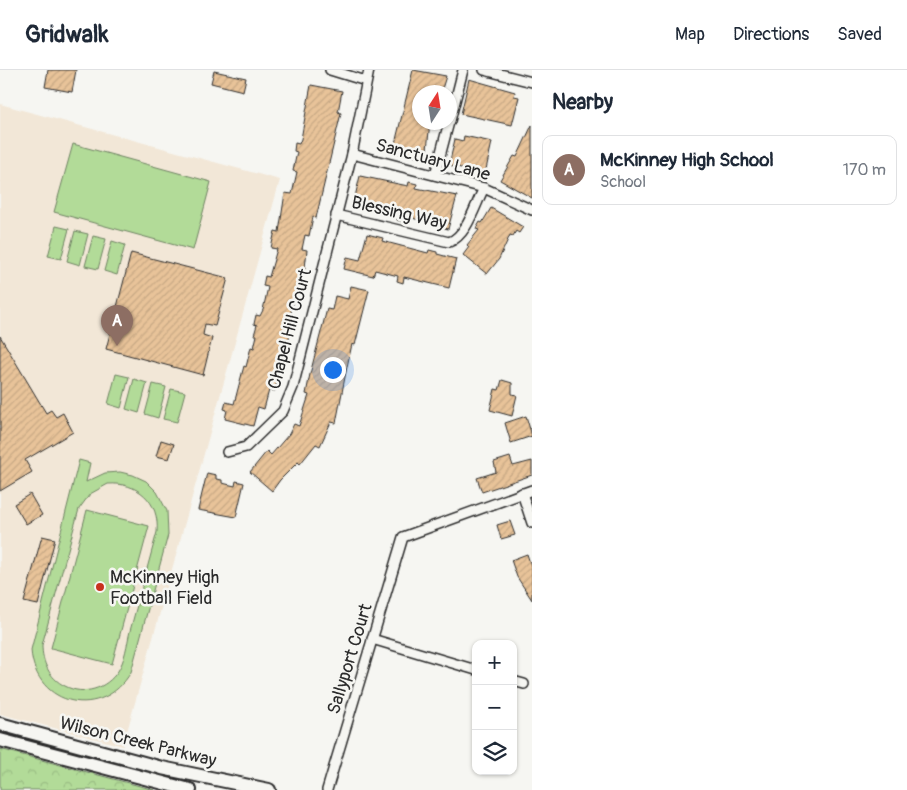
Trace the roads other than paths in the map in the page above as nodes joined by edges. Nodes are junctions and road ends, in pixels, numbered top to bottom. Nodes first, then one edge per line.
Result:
1 (330, 70) edge
2 (369, 70) edge
3 (463, 70) edge
4 (484, 70) edge
5 (366, 81) junction
6 (532, 82) edge
7 (457, 92) edge
8 (447, 130) edge
9 (352, 154) junction
10 (435, 176) junction
11 (484, 188) junction
12 (532, 210) edge
13 (336, 215) junction
14 (227, 452) dead end
15 (532, 490) edge
16 (522, 493) junction
17 (532, 524) edge
18 (372, 639) junction
19 (472, 669) edge
20 (517, 682) edge
21 (524, 684) dead end
22 (0, 724) edge
23 (0, 740) edge
24 (190, 790) edge
25 (269, 790) edge
26 (327, 790) edge

1 - 5 street
2 - 5 street, Chapel Hill Court
3 - 7 street
4 - 6 street
5 - 9 street, Chapel Hill Court
8 - 10 street
9 - 10 street, Sanctuary Lane
9 - 13 street, Chapel Hill Court
10 - 11 street, Sanctuary Lane
11 - 12 street, Sanctuary Lane
11 - 13 street, Blessing Way
13 - 14 street, Chapel Hill Court
15 - 16 street
16 - 17 street
16 - 18 street, Sallyport Court
18 - 19 street
18 - 26 street, Sallyport Court
20 - 21 street
22 - 25 main road, Wilson Creek Parkway
23 - 24 main road, Wilson Creek Parkway

